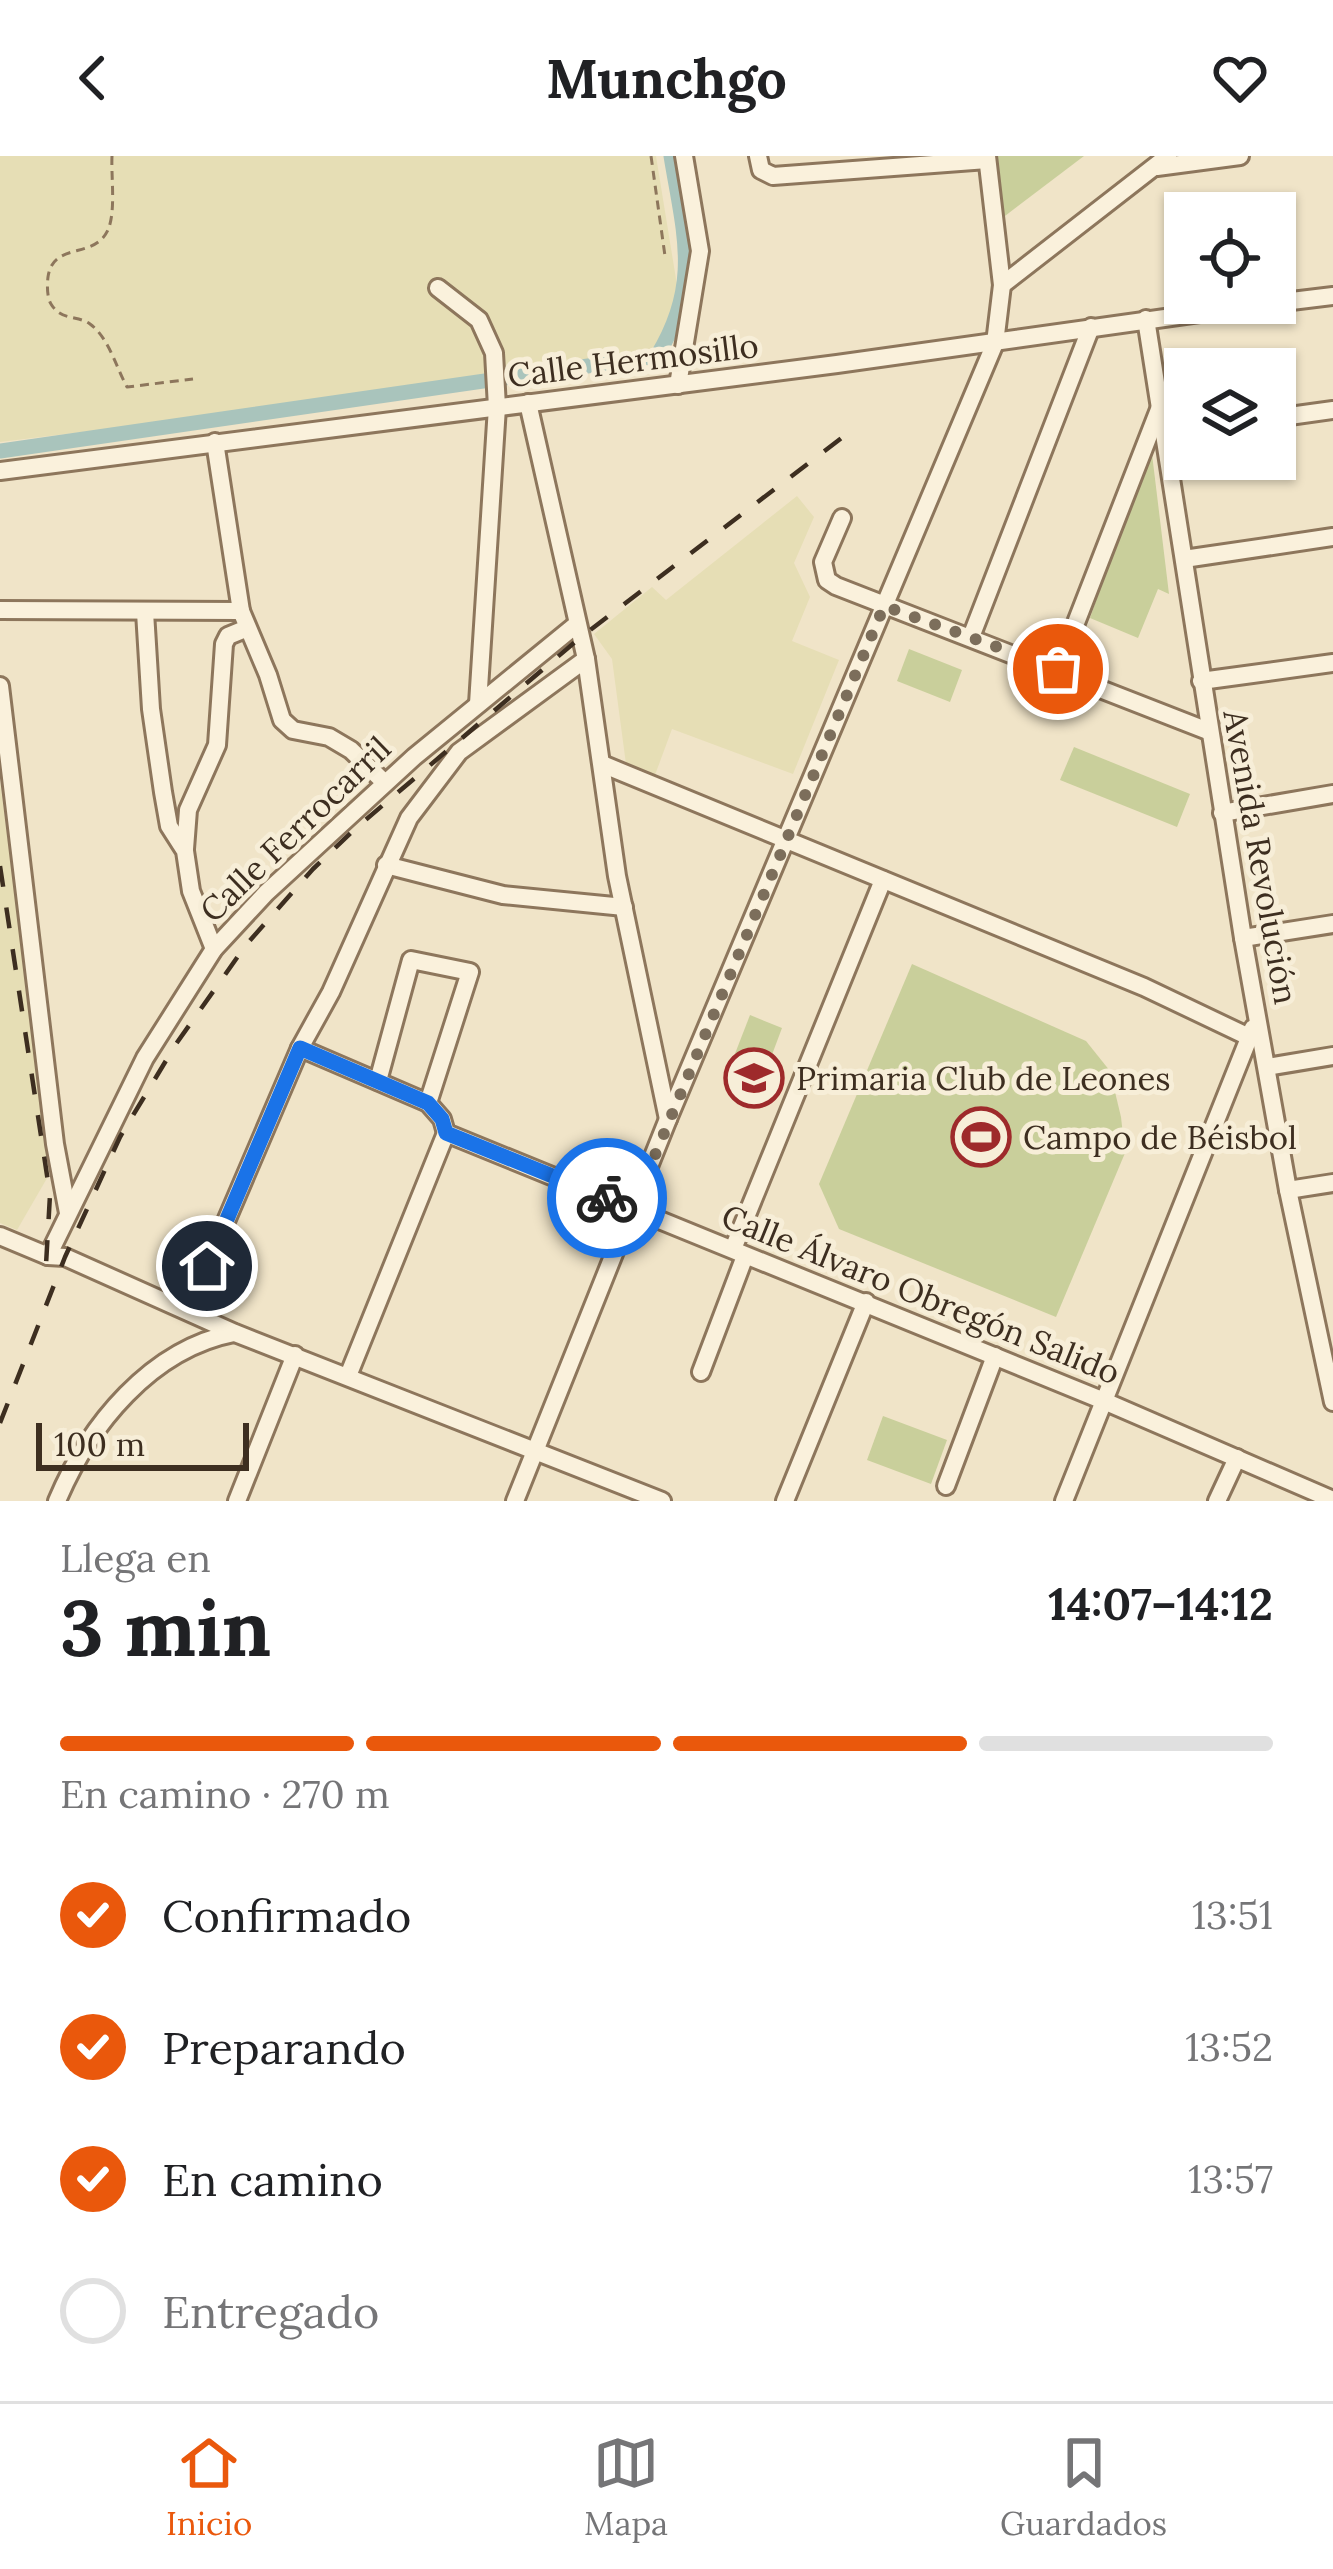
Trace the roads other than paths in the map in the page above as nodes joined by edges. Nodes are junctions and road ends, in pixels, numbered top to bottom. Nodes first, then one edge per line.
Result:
1 (684, 156) edge
2 (758, 156) edge
3 (1240, 156) edge
4 (987, 158) edge
5 (1161, 162) edge
6 (1002, 285) junction
7 (438, 288) dead end
8 (1333, 296) edge
9 (1296, 300) edge
10 (1164, 317) edge
11 (1146, 319) junction
12 (1091, 326) junction
13 (995, 343) junction
14 (678, 385) junction
15 (527, 403) junction
16 (1162, 404) junction
17 (497, 406) junction
18 (1164, 408) edge
19 (1333, 410) edge
20 (1296, 415) edge
21 (215, 442) junction
22 (0, 471) edge
23 (1179, 480) edge
24 (842, 518) dead end
25 (1333, 537) edge
26 (1184, 559) junction
27 (884, 606) junction
28 (0, 610) edge
29 (145, 613) junction
30 (243, 620) junction
31 (577, 624) junction
32 (971, 637) junction
33 (586, 659) junction
34 (1333, 663) edge
35 (1058, 669) junction
36 (1201, 681) junction
37 (0, 686) edge
38 (478, 704) junction
39 (1208, 730) junction
40 (602, 764) junction
41 (386, 783) junction
42 (1333, 794) edge
43 (1222, 813) junction
44 (785, 838) junction
45 (184, 851) junction
46 (386, 865) junction
47 (883, 880) junction
48 (624, 907) junction
49 (1333, 924) edge
50 (1244, 938) junction
51 (214, 949) junction
52 (1258, 1017) junction
53 (1249, 1037) junction
54 (300, 1048) junction
55 (1333, 1057) edge
56 (1267, 1066) junction
57 (378, 1082) junction
58 (428, 1103) junction
59 (668, 1119) junction
60 (446, 1133) junction
61 (55, 1144) junction
62 (92, 1162) junction
63 (1333, 1183) edge
64 (1288, 1190) junction
65 (633, 1208) junction
66 (68, 1214) junction
67 (0, 1236) edge
68 (739, 1252) junction
69 (48, 1256) junction
70 (866, 1303) junction
71 (188, 1310) junction
72 (235, 1333) junction
73 (295, 1355) junction
74 (995, 1356) junction
75 (701, 1372) dead end
76 (348, 1376) junction
77 (1104, 1401) junction
78 (1333, 1402) edge
79 (535, 1450) junction
80 (1237, 1458) junction
81 (946, 1486) dead end
82 (1333, 1500) edge
83 (57, 1501) edge
84 (237, 1501) edge
85 (515, 1501) edge
86 (662, 1501) edge
87 (785, 1501) edge
88 (1064, 1501) edge
89 (1217, 1501) edge

1 - 14 street
2 - 4 street
3 - 5 street
4 - 6 street
5 - 6 street
6 - 13 street
7 - 17 street
8 - 9 street, Calle Hermosillo
10 - 11 street, Calle Hermosillo
11 - 12 street, Calle Hermosillo
11 - 16 street, Avenida Revolución
12 - 13 street, Calle Hermosillo
12 - 32 street
13 - 14 street, Calle Hermosillo
13 - 27 street
14 - 15 street, Calle Hermosillo
15 - 17 street, Calle Hermosillo
15 - 31 street
16 - 18 street, Avenida Revolución
16 - 35 street
17 - 21 street, Calle Hermosillo
17 - 38 street
19 - 20 street
21 - 22 street, Calle Hermosillo
21 - 30 street
23 - 26 street, Avenida Revolución
24 - 27 street
25 - 26 street
26 - 36 street, Avenida Revolución
27 - 32 street
27 - 44 street
28 - 29 street
29 - 30 street
29 - 45 street
30 - 41 street
30 - 45 street
31 - 33 street
31 - 38 street, Calle Ferrocarril
32 - 35 street
33 - 40 street
33 - 46 street
34 - 36 street
35 - 39 street
36 - 39 street, Avenida Revolución
37 - 61 street
38 - 41 street, Calle Ferrocarril
39 - 43 street, Avenida Revolución
40 - 44 street
40 - 48 street
41 - 51 street, Calle Ferrocarril
42 - 43 street
43 - 50 street, Avenida Revolución
44 - 47 street
44 - 59 street
45 - 51 street
46 - 48 street
46 - 54 street
47 - 53 street
47 - 68 street
48 - 59 street
49 - 50 street
50 - 52 street, Avenida Revolución
51 - 62 street, Calle Ferrocarril
52 - 53 street
52 - 56 street, Avenida Revolución
53 - 77 street
54 - 57 street
54 - 71 street
55 - 56 street
56 - 64 street, Avenida Revolución
57 - 58 street
57 - 58 street
58 - 60 street
59 - 65 street
60 - 65 street, Calle Álvaro Obregón Salido
60 - 76 street
61 - 62 street
61 - 66 street
62 - 66 street, Calle Ferrocarril
63 - 64 street
64 - 78 street, Avenida Revolución
65 - 68 street, Calle Álvaro Obregón Salido
65 - 79 street
66 - 69 street, Calle Ferrocarril
67 - 69 street
68 - 70 street, Calle Álvaro Obregón Salido
68 - 75 street
69 - 71 street
70 - 74 street, Calle Álvaro Obregón Salido
70 - 87 street
71 - 72 street
72 - 73 street
72 - 83 street
73 - 76 street
73 - 84 street
74 - 77 street, Calle Álvaro Obregón Salido
74 - 81 street
76 - 79 street
77 - 80 street, Calle Álvaro Obregón Salido
77 - 88 street
79 - 85 street
79 - 86 street
80 - 82 street, Calle Álvaro Obregón Salido
80 - 89 street

